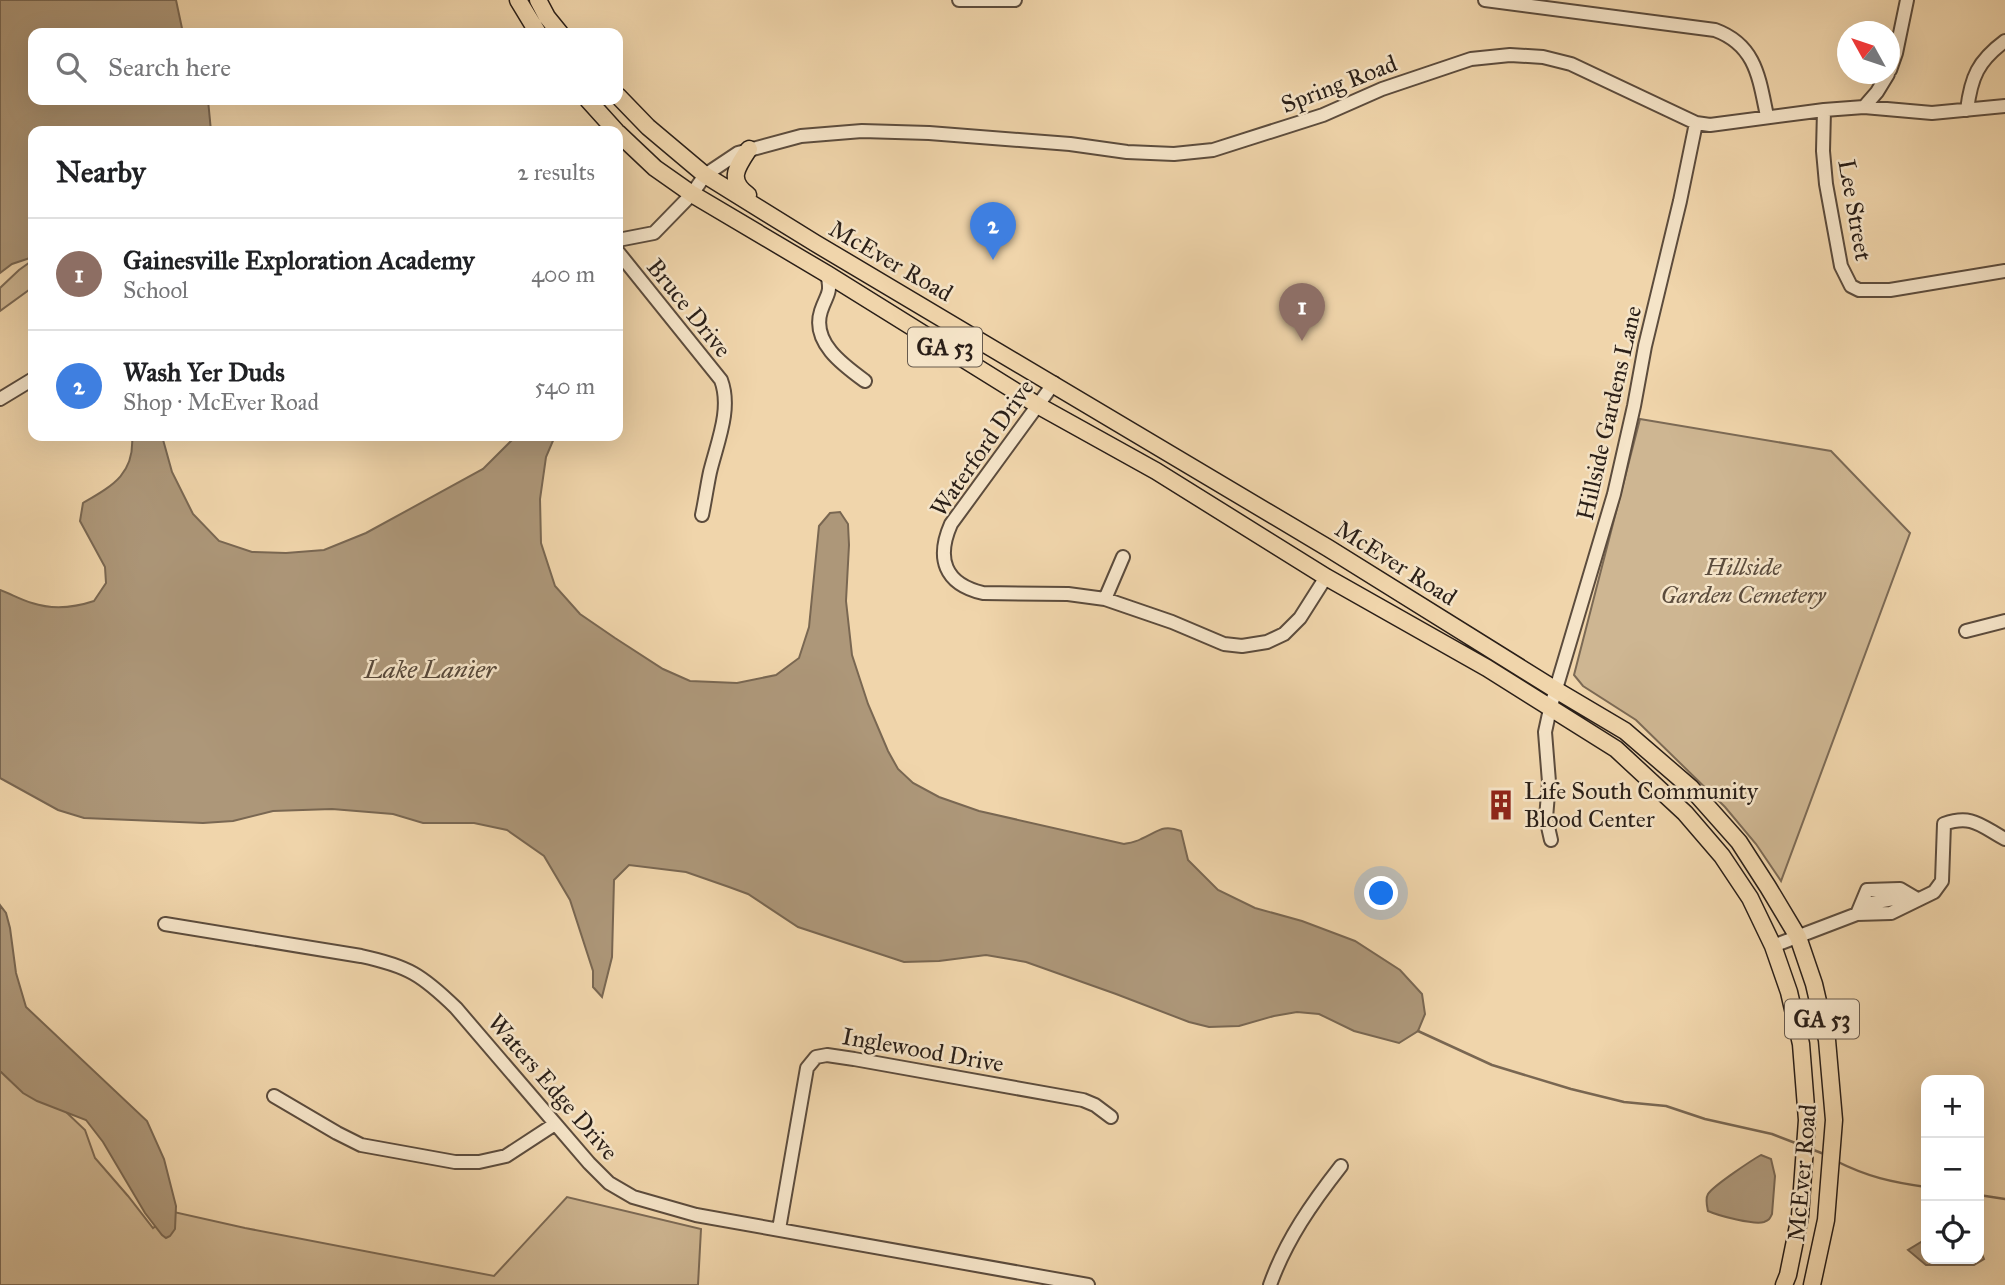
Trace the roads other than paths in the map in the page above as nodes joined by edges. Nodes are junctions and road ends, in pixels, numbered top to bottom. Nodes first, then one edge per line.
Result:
1 (518, 0) edge
2 (538, 0) edge
3 (959, 0) edge
4 (1014, 0) edge
5 (1485, 0) edge
6 (1907, 0) edge
7 (535, 28) edge
8 (556, 28) edge
9 (1900, 33) edge
10 (2005, 41) edge
11 (1882, 84) edge
12 (623, 101) edge
13 (592, 105) edge
14 (2005, 106) edge
15 (1864, 107) junction
16 (1824, 110) junction
17 (1967, 110) junction
18 (1767, 116) junction
19 (1696, 124) junction
20 (611, 126) edge
21 (623, 138) edge
22 (749, 149) junction
23 (705, 175) junction
24 (692, 194) junction
25 (623, 239) edge
26 (815, 243) junction
27 (623, 259) edge
28 (2005, 271) edge
29 (827, 274) junction
30 (865, 381) dead end
31 (28, 382) edge
32 (1054, 383) junction
33 (0, 399) edge
34 (1039, 406) junction
35 (702, 515) dead end
36 (1123, 557) dead end
37 (1326, 577) junction
38 (1105, 599) junction
39 (2005, 621) edge
40 (1966, 631) dead end
41 (1556, 690) junction
42 (1550, 709) junction
43 (2005, 839) edge
44 (1551, 840) dead end
45 (1917, 899) junction
46 (1859, 910) junction
47 (165, 924) dead end
48 (1798, 937) junction
49 (1773, 946) junction
50 (274, 1096) dead end
51 (1111, 1117) dead end
52 (555, 1124) junction
53 (1341, 1166) dead end
54 (779, 1229) junction
55 (1088, 1285) edge
56 (1270, 1285) edge
57 (1784, 1285) edge
58 (1812, 1285) edge

1 - 7 main road
2 - 8 main road
3 - 4 street
5 - 18 street
6 - 9 street
10 - 17 street
11 - 15 street
12 - 23 main road, McEver Road / GA 53
13 - 20 main road, McEver Road / GA 53
14 - 17 street, Spring Road
15 - 16 street, Spring Road
15 - 17 street, Spring Road
16 - 18 street, Spring Road
16 - 28 street, Lee Street
18 - 19 street, Spring Road
19 - 22 street, Spring Road
19 - 41 street, Hillside Gardens Lane
21 - 24 main road, McEver Road / GA 53
22 - 23 street, Spring Road
22 - 26 main road
23 - 24 street, Spring Road
23 - 26 main road, McEver Road / GA 53
24 - 25 street, Spring Road
24 - 29 main road, McEver Road / GA 53
26 - 32 main road, McEver Road / GA 53
27 - 35 street, Bruce Drive
29 - 30 street
29 - 34 main road, McEver Road / GA 53
31 - 33 street
32 - 34 street, Waterford Drive
32 - 41 main road, McEver Road / GA 53
34 - 37 main road, McEver Road / GA 53
34 - 38 street, Waterford Drive
36 - 38 street
37 - 38 street, Waterford Drive
37 - 42 main road, McEver Road / GA 53
39 - 40 street
41 - 42 street, Hillside Gardens Lane
41 - 48 main road, McEver Road / GA 53
42 - 44 street, Hillside Gardens Lane
42 - 49 main road, McEver Road / GA 53
43 - 45 street
45 - 46 street
45 - 46 street
46 - 48 street
47 - 52 street, Waters Edge Drive
48 - 49 street
48 - 58 main road, McEver Road / GA 53
49 - 57 main road, McEver Road / GA 53
50 - 52 street
51 - 54 street, Inglewood Drive
52 - 54 street, Waters Edge Drive
53 - 56 street
54 - 55 street, Waters Edge Drive

